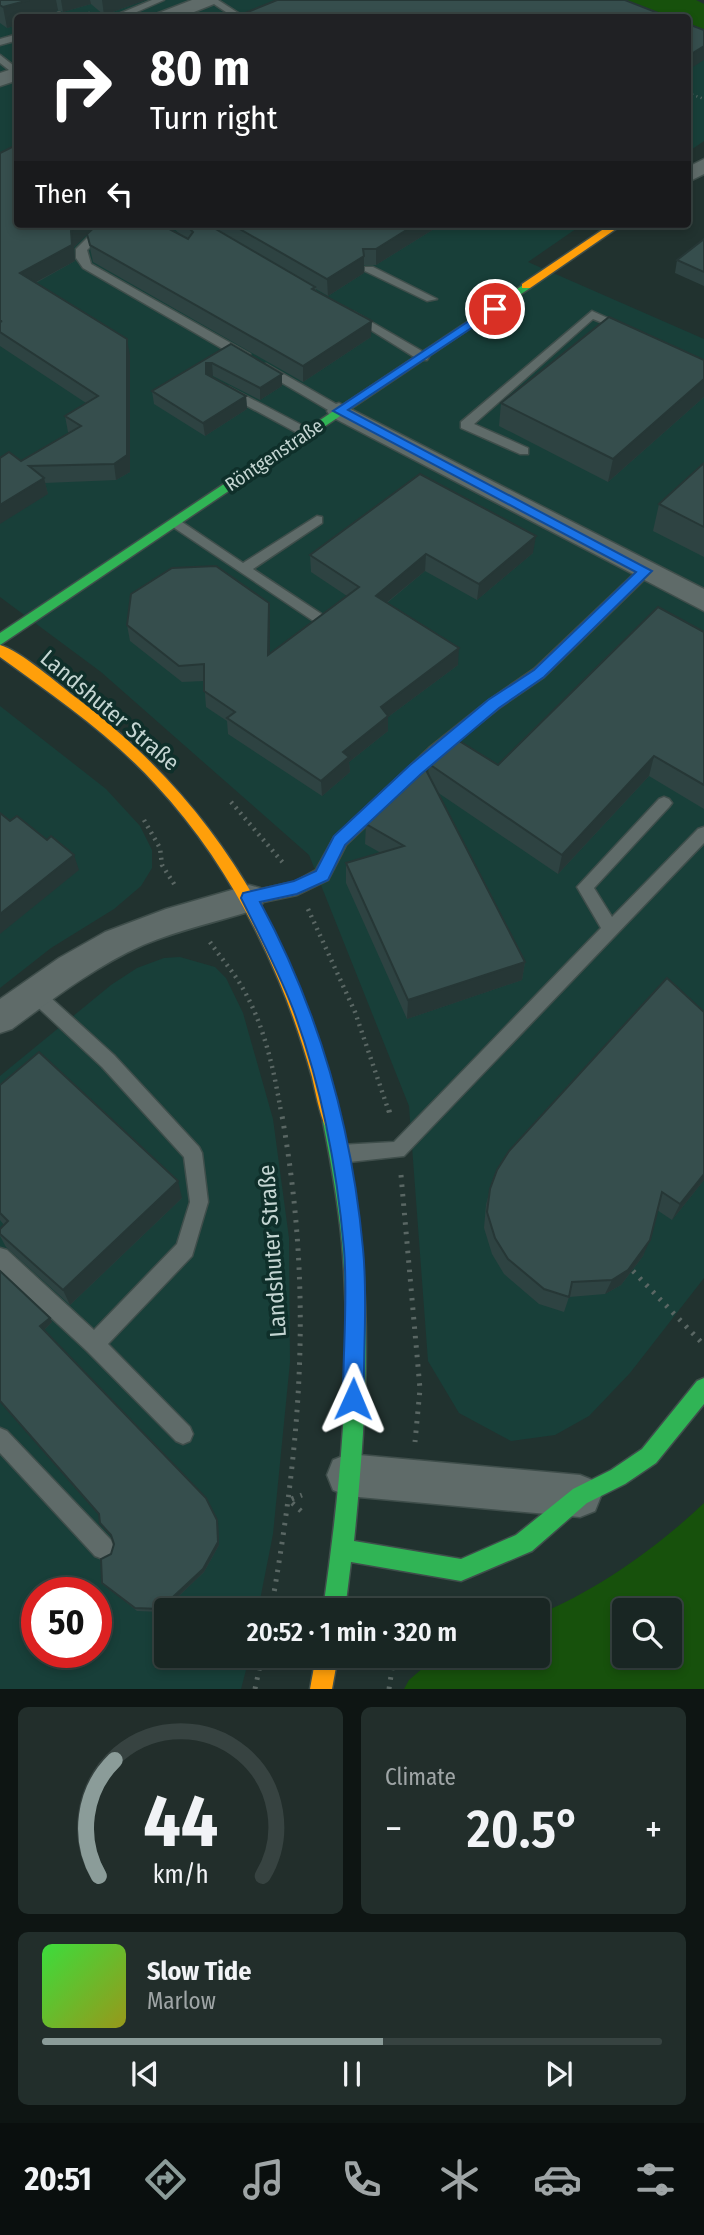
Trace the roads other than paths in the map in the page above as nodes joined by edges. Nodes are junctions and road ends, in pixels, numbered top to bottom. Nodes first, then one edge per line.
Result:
1 (160, 0) edge
2 (210, 0) edge
3 (123, 14) edge
4 (173, 14) edge
5 (235, 14) edge
6 (0, 58) edge
7 (14, 71) edge
8 (109, 228) edge
9 (612, 228) edge
10 (369, 270) edge
11 (430, 299) dead end
12 (342, 309) edge
13 (642, 335) edge
14 (423, 357) junction
15 (212, 382) edge
16 (339, 411) junction
17 (307, 433) junction
18 (524, 451) dead end
19 (317, 520) dead end
20 (174, 523) junction
21 (244, 569) junction
22 (645, 571) junction
23 (704, 601) edge
24 (321, 621) edge
25 (0, 640) edge
26 (0, 650) edge
27 (664, 803) dead end
28 (704, 833) edge
29 (249, 898) junction
30 (611, 930) junction
31 (34, 993) junction
32 (0, 1018) edge
33 (340, 1154) junction
34 (0, 1257) edge
35 (94, 1344) junction
36 (704, 1388) edge
37 (183, 1434) dead end
38 (0, 1438) edge
39 (348, 1475) junction
40 (580, 1496) junction
41 (103, 1548) dead end
42 (343, 1550) junction
43 (336, 1598) edge
44 (325, 1668) edge
45 (321, 1689) edge

1 - 3 lane
2 - 4 street
2 - 5 lane
6 - 7 lane
8 - 16 lane
9 - 14 street, Röntgenstraße
10 - 11 lane
12 - 14 lane
13 - 18 lane
14 - 16 street, Röntgenstraße
15 - 17 lane
16 - 17 street, Röntgenstraße
16 - 22 street
17 - 20 street, Röntgenstraße
19 - 21 lane
20 - 21 lane
20 - 25 street, Röntgenstraße
21 - 24 lane
22 - 23 street
22 - 29 lane
26 - 29 street, Landshuter Straße
27 - 30 lane
28 - 30 lane
29 - 31 street
29 - 33 street, Landshuter Straße
30 - 33 lane
31 - 32 street
31 - 35 lane
33 - 39 street, Landshuter Straße
34 - 35 lane
35 - 37 lane
36 - 40 street
38 - 41 lane
39 - 40 street
39 - 42 street, Landshuter Straße
40 - 42 street
42 - 43 street, Landshuter Straße
44 - 45 street

